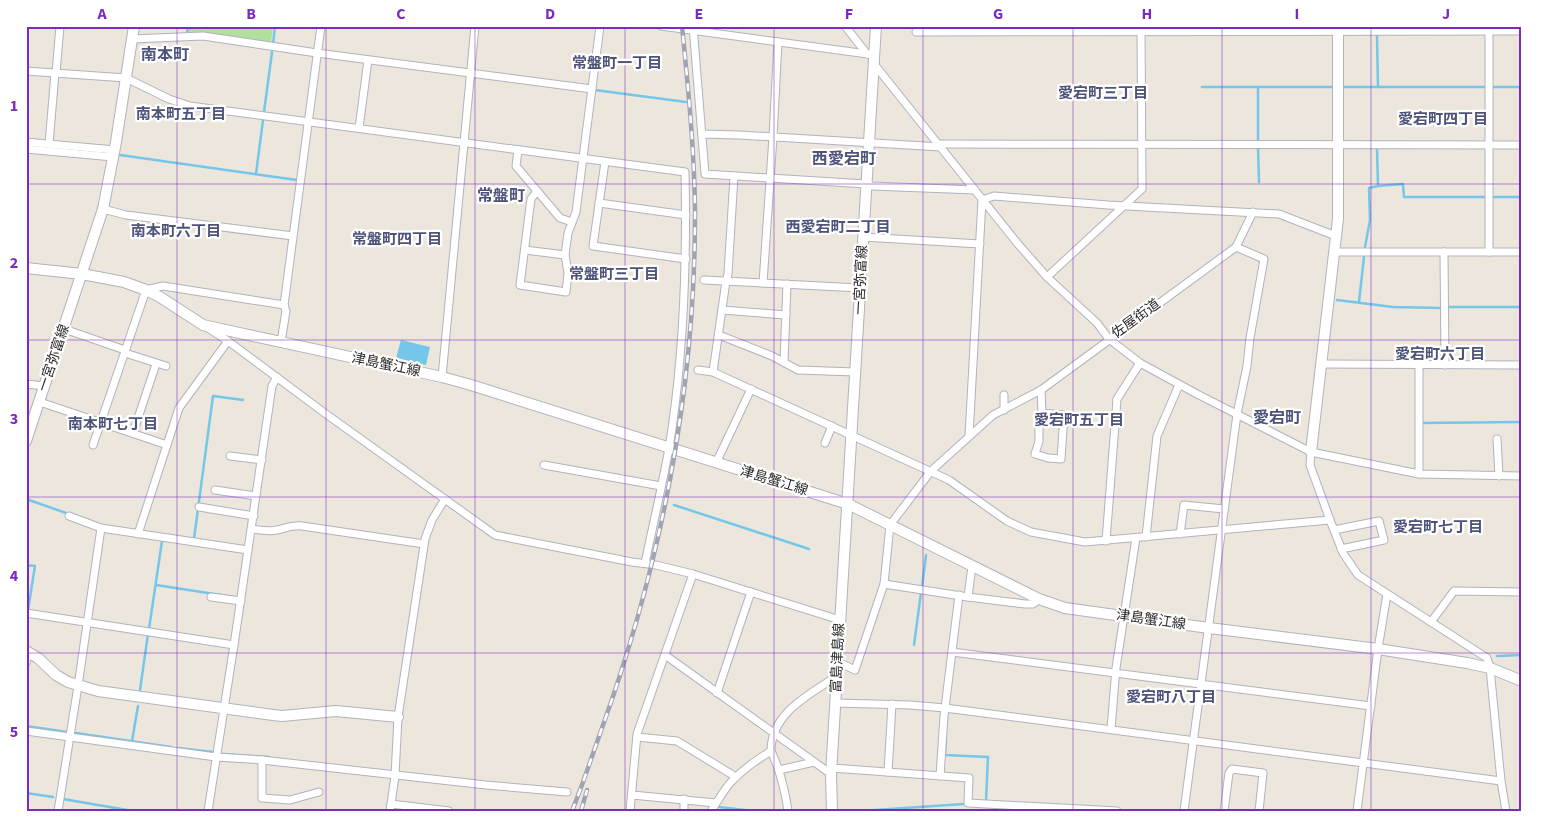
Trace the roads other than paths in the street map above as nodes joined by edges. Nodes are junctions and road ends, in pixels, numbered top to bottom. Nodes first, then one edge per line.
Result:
1 (60, 26) edge
2 (134, 26) edge
3 (321, 26) edge
4 (475, 26) edge
5 (600, 26) edge
6 (661, 26) edge
7 (845, 26) edge
8 (876, 26) edge
9 (693, 28) edge
10 (1489, 28) edge
11 (1142, 29) edge
12 (1338, 29) edge
13 (1522, 31) edge
14 (916, 32) dead end
15 (132, 39) junction
16 (778, 42) junction
17 (317, 53) junction
18 (872, 58) junction
19 (368, 60) junction
20 (26, 71) edge
21 (56, 73) junction
22 (470, 73) junction
23 (126, 78) junction
24 (592, 89) junction
25 (308, 122) junction
26 (359, 128) junction
27 (702, 134) junction
28 (773, 137) junction
29 (26, 142) edge
30 (464, 142) junction
31 (868, 143) junction
32 (49, 144) junction
33 (1141, 144) junction
34 (1339, 144) junction
35 (939, 145) junction
36 (1489, 145) junction
37 (1522, 145) edge
38 (26, 148) edge
39 (518, 150) junction
40 (114, 154) junction
41 (583, 159) junction
42 (605, 162) junction
43 (734, 176) junction
44 (770, 178) junction
45 (866, 184) junction
46 (975, 190) junction
47 (537, 191) junction
48 (982, 200) junction
49 (599, 203) junction
50 (1123, 205) junction
51 (103, 209) junction
52 (1253, 212) junction
53 (686, 215) junction
54 (572, 222) junction
55 (293, 236) junction
56 (863, 236) junction
57 (1336, 236) junction
58 (980, 244) junction
59 (1236, 246) junction
60 (525, 250) junction
61 (1335, 252) junction
62 (1444, 252) junction
63 (1489, 252) junction
64 (1522, 252) edge
65 (565, 255) junction
66 (686, 259) junction
67 (26, 268) edge
68 (82, 274) junction
69 (1047, 277) junction
70 (704, 280) dead end
71 (726, 281) junction
72 (763, 283) junction
73 (788, 284) junction
74 (860, 288) junction
75 (146, 290) junction
76 (284, 305) junction
77 (722, 310) junction
78 (786, 314) junction
79 (203, 325) junction
80 (64, 329) junction
81 (719, 335) junction
82 (1109, 339) junction
83 (228, 341) junction
84 (281, 342) junction
85 (125, 352) junction
86 (784, 362) junction
87 (1140, 363) junction
88 (156, 364) junction
89 (1322, 364) junction
90 (1419, 365) junction
91 (1445, 365) junction
92 (1522, 365) edge
93 (166, 366) dead end
94 (698, 370) dead end
95 (713, 372) junction
96 (855, 372) junction
97 (277, 377) junction
98 (442, 377) junction
99 (26, 384) edge
100 (1179, 384) junction
101 (45, 386) junction
102 (751, 389) junction
103 (1041, 390) junction
104 (1004, 395) dead end
105 (40, 402) junction
106 (1004, 410) junction
107 (1042, 413) junction
108 (1237, 414) junction
109 (101, 422) junction
110 (832, 426) junction
111 (133, 433) junction
112 (852, 435) junction
113 (969, 436) junction
114 (1497, 439) dead end
115 (26, 441) edge
116 (825, 443) dead end
117 (93, 445) dead end
118 (167, 445) junction
119 (669, 448) junction
120 (1311, 452) junction
121 (230, 456) dead end
122 (262, 460) junction
123 (716, 464) junction
124 (544, 465) dead end
125 (931, 471) junction
126 (1418, 474) junction
127 (1499, 476) junction
128 (1522, 476) edge
129 (661, 486) junction
130 (215, 490) dead end
131 (256, 496) junction
132 (445, 499) junction
133 (848, 504) junction
134 (199, 507) dead end
135 (1224, 509) junction
136 (69, 516) dead end
137 (254, 516) junction
138 (1330, 520) junction
139 (890, 525) junction
140 (100, 528) junction
141 (252, 529) junction
142 (1221, 530) junction
143 (1334, 530) junction
144 (138, 534) junction
145 (1180, 534) junction
146 (1146, 537) junction
147 (1136, 538) junction
148 (1106, 541) junction
149 (424, 544) junction
150 (1341, 549) junction
151 (248, 550) junction
152 (645, 563) junction
153 (972, 566) junction
154 (693, 574) junction
155 (884, 584) junction
156 (751, 592) junction
157 (1522, 592) edge
158 (1387, 594) junction
159 (959, 595) junction
160 (211, 597) dead end
161 (968, 597) junction
162 (1039, 599) junction
163 (240, 601) junction
164 (26, 613) edge
165 (1124, 616) junction
166 (840, 620) junction
167 (1431, 622) junction
168 (88, 623) junction
169 (1209, 628) junction
170 (234, 645) junction
171 (1378, 649) junction
172 (27, 652) edge
173 (952, 652) junction
174 (665, 656) junction
175 (838, 662) junction
176 (26, 663) edge
177 (1490, 668) junction
178 (1116, 673) junction
179 (837, 676) junction
180 (1522, 682) edge
181 (1202, 684) junction
182 (78, 686) junction
183 (717, 693) junction
184 (836, 703) junction
185 (892, 704) junction
186 (1371, 706) junction
187 (945, 708) junction
188 (224, 709) junction
189 (398, 717) junction
190 (1111, 729) junction
191 (26, 731) edge
192 (774, 734) junction
193 (70, 737) junction
194 (637, 737) junction
195 (1194, 740) junction
196 (772, 751) junction
197 (216, 757) junction
198 (262, 760) junction
199 (814, 762) junction
200 (1363, 763) junction
201 (779, 770) junction
202 (832, 771) junction
203 (888, 772) junction
204 (395, 776) junction
205 (940, 776) junction
206 (736, 777) junction
207 (1501, 781) junction
208 (319, 792) dead end
209 (566, 792) dead end
210 (632, 794) junction
211 (684, 799) junction
212 (716, 803) junction
213 (967, 807) edge
214 (391, 808) edge
215 (1064, 809) edge
216 (58, 811) edge
217 (208, 811) edge
218 (449, 811) edge
219 (630, 811) edge
220 (684, 811) edge
221 (711, 811) edge
222 (788, 811) edge
223 (832, 811) edge
224 (1117, 811) edge
225 (1184, 811) edge
226 (1224, 811) edge
227 (1259, 811) edge
228 (1357, 811) edge
229 (1506, 811) edge

1 - 21 street
2 - 15 main road, 一宮弥富線
3 - 17 street
4 - 22 street
5 - 24 street
6 - 9 street
7 - 18 street
8 - 18 main road, 一宮弥富線
9 - 16 street
9 - 27 street
10 - 12 street
10 - 13 street
10 - 36 street
11 - 12 street
11 - 14 street
11 - 33 street
12 - 34 main road
15 - 17 street
15 - 23 main road, 一宮弥富線
16 - 18 street
16 - 28 street
17 - 19 street
17 - 25 street
18 - 31 main road, 一宮弥富線
18 - 35 street
19 - 22 street
19 - 26 street
20 - 21 street
21 - 23 street
21 - 32 street
22 - 24 street
22 - 30 street
23 - 25 street
23 - 40 main road, 一宮弥富線
24 - 41 street
25 - 26 street
25 - 55 street
26 - 30 street
27 - 28 street
27 - 43 street
28 - 31 street
28 - 44 street
29 - 32 street
30 - 39 street
30 - 98 street
31 - 35 street
31 - 45 main road, 一宮弥富線
32 - 40 street
33 - 34 street
33 - 35 street
33 - 50 street
34 - 36 street
34 - 57 main road
35 - 46 street
36 - 37 street
36 - 63 street
38 - 40 street
39 - 41 street
39 - 47 street
40 - 51 main road, 一宮弥富線
41 - 42 street
41 - 54 street
42 - 49 street
42 - 53 street
43 - 44 street
43 - 71 street
44 - 45 street
44 - 72 street
45 - 46 street
45 - 56 main road, 一宮弥富線
46 - 48 street
47 - 54 street
47 - 60 street
48 - 50 street
48 - 58 street
48 - 69 street
49 - 53 street
49 - 66 street
50 - 52 street
50 - 69 street
51 - 55 street
51 - 68 main road, 一宮弥富線
52 - 57 street
52 - 59 street, 佐屋街道
53 - 66 street
54 - 65 street
55 - 76 street
56 - 58 street
56 - 74 main road, 一宮弥富線
57 - 61 main road
58 - 113 street
59 - 82 street, 佐屋街道
59 - 108 street
60 - 65 street
60 - 65 street
61 - 62 street
61 - 89 main road
62 - 63 street
62 - 91 street
63 - 64 street
66 - 119 street
67 - 68 main road, 津島蟹江線
68 - 75 main road, 津島蟹江線
68 - 80 main road, 一宮弥富線
69 - 82 street
70 - 71 street
71 - 72 street
71 - 77 street
72 - 73 street
73 - 74 street
73 - 78 street
74 - 96 main road, 一宮弥富線
75 - 76 street
75 - 79 main road, 津島蟹江線
75 - 85 street
76 - 84 street
77 - 78 street
77 - 81 street
78 - 86 street
79 - 83 street
79 - 84 main road, 津島蟹江線
80 - 85 street
80 - 101 main road, 一宮弥富線
81 - 86 street
81 - 95 street
82 - 87 street
82 - 103 street, 佐屋街道
83 - 97 street
83 - 118 street
84 - 98 main road, 津島蟹江線
85 - 88 street
85 - 109 street
86 - 96 street
87 - 100 street
87 - 148 street
88 - 93 street
88 - 111 street
89 - 90 street
89 - 120 main road
90 - 91 street
90 - 126 street
91 - 92 street
94 - 95 street
95 - 102 street
96 - 112 main road, 一宮弥富線
97 - 122 street
97 - 132 street
98 - 119 main road, 津島蟹江線
99 - 101 street
100 - 108 street
100 - 146 street
101 - 105 main road, 一宮弥富線
102 - 110 street
102 - 123 street
103 - 106 street, 佐屋街道
103 - 107 street
104 - 106 street
105 - 109 street
105 - 115 main road, 一宮弥富線
106 - 113 street, 佐屋街道
107 - 107 street
108 - 120 street
108 - 135 street
109 - 111 street
109 - 117 street
110 - 112 street
110 - 116 street
111 - 118 street
112 - 125 street
112 - 133 main road, 一宮弥富線
113 - 125 street, 佐屋街道
114 - 127 street
118 - 144 street
119 - 123 main road, 津島蟹江線
119 - 129 street
120 - 126 street
120 - 138 street
121 - 122 street
122 - 131 street
123 - 133 main road, 津島蟹江線
124 - 129 street
125 - 139 street, 佐屋街道
125 - 148 street
126 - 127 street
127 - 128 street
129 - 152 street
130 - 131 street
131 - 137 street
132 - 149 street
132 - 152 street
133 - 139 main road, 津島蟹江線
133 - 166 main road, 富島津島線
134 - 137 street
135 - 142 street
135 - 145 street
136 - 140 street
137 - 141 street
138 - 142 street
138 - 143 street
139 - 153 main road, 津島蟹江線
139 - 155 street
140 - 144 street
140 - 168 street
141 - 149 street
141 - 151 street
142 - 145 street
142 - 169 street
143 - 150 street
143 - 150 street
144 - 151 street
145 - 146 street
146 - 147 street
147 - 148 street
147 - 165 street
149 - 189 street
150 - 158 street
151 - 163 street
152 - 154 street
153 - 161 street
153 - 162 main road, 津島蟹江線
154 - 156 street
154 - 174 street
155 - 159 street
155 - 175 street
156 - 166 street
156 - 183 street
157 - 167 street
158 - 167 street
158 - 171 street
159 - 161 street
159 - 173 street
160 - 163 street
161 - 162 street
162 - 165 main road, 津島蟹江線
163 - 170 street
164 - 168 street
165 - 169 main road, 津島蟹江線
165 - 178 street
166 - 175 main road, 富島津島線
167 - 177 street
168 - 170 street
168 - 182 street
169 - 171 main road, 津島蟹江線
169 - 181 street
170 - 188 street
171 - 177 main road, 津島蟹江線
171 - 186 street
172 - 176 street
172 - 182 main road
173 - 178 street
173 - 187 street
174 - 183 street
174 - 194 street
175 - 179 main road, 富島津島線
177 - 180 main road, 津島蟹江線
177 - 207 street
178 - 181 street
178 - 190 street
179 - 184 main road, 富島津島線
179 - 192 street
181 - 186 street
181 - 195 street
182 - 188 main road
182 - 193 street
183 - 192 street
184 - 185 street
184 - 202 main road, 富島津島線
185 - 187 street
185 - 203 street
186 - 200 street
187 - 190 street
187 - 205 street
188 - 189 main road
188 - 197 street
189 - 204 street
190 - 195 street
191 - 193 street
192 - 196 street
192 - 199 street
193 - 197 street
193 - 216 street
194 - 206 street
194 - 210 street
195 - 200 street
195 - 225 street
196 - 201 street
196 - 206 street
197 - 198 street
197 - 217 street
198 - 204 street
198 - 208 street
199 - 201 street
199 - 202 street
200 - 207 street
200 - 228 street
201 - 222 street
202 - 203 street
202 - 223 main road, 富島津島線
203 - 205 street
204 - 209 street
204 - 214 street
205 - 213 street
206 - 212 street
207 - 229 street
210 - 211 street
210 - 219 street
211 - 212 street
211 - 220 street
212 - 221 street
213 - 215 street
214 - 218 street
215 - 224 street
226 - 227 street

